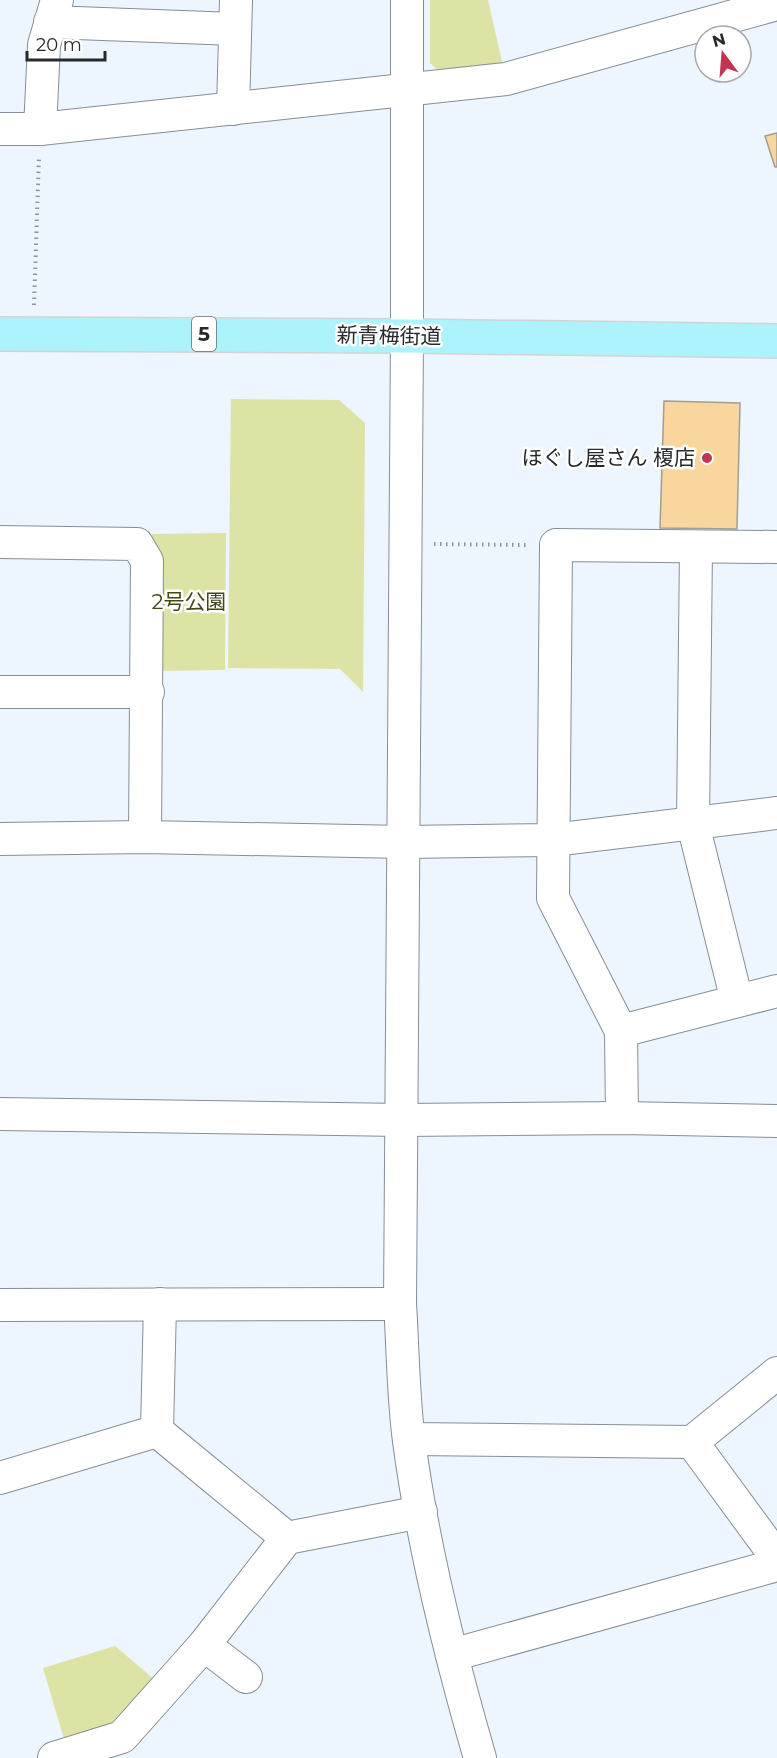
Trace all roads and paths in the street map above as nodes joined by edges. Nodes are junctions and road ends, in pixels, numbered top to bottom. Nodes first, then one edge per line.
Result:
1 (407, 0) edge
2 (777, 4) edge
3 (53, 11) edge
4 (235, 15) edge
5 (408, 90) junction
6 (233, 109) junction
7 (0, 129) edge
8 (40, 129) junction
9 (33, 333) junction
10 (0, 334) edge
11 (407, 336) junction
12 (777, 341) edge
13 (0, 542) edge
14 (406, 544) junction
15 (556, 545) junction
16 (696, 547) junction
17 (777, 547) edge
18 (0, 692) edge
19 (148, 692) junction
20 (777, 813) edge
21 (693, 824) junction
22 (145, 837) junction
23 (0, 839) edge
24 (552, 840) junction
25 (404, 842) junction
26 (777, 991) edge
27 (737, 1001) junction
28 (621, 1031) junction
29 (0, 1114) edge
30 (622, 1118) junction
31 (402, 1120) junction
32 (777, 1121) edge
33 (160, 1304) junction
34 (400, 1304) junction
35 (0, 1305) edge
36 (777, 1373) edge
37 (157, 1431) junction
38 (409, 1439) junction
39 (692, 1442) junction
40 (0, 1478) edge
41 (421, 1512) junction
42 (287, 1538) junction
43 (777, 1557) edge
44 (777, 1565) edge
45 (204, 1645) junction
46 (452, 1655) junction
47 (246, 1677) dead end
48 (54, 1758) edge
49 (480, 1758) edge

1 - 5 street
2 - 5 street
3 - 4 street
3 - 8 street
4 - 6 street
5 - 6 street
5 - 11 street
6 - 8 street
7 - 8 street
8 - 9 path
9 - 10 main road, 新青梅街道 / 5
9 - 11 main road, 新青梅街道 / 5
11 - 12 main road, 新青梅街道 / 5
11 - 14 street
13 - 19 street
14 - 15 path
14 - 25 street
15 - 16 street
15 - 24 street
16 - 17 street
16 - 21 street
18 - 19 street
19 - 22 street
20 - 21 street
21 - 24 street
21 - 27 street
22 - 23 street
22 - 25 street
24 - 25 street
24 - 28 street
25 - 31 street
26 - 27 street
27 - 28 street
28 - 30 street
29 - 31 street
30 - 31 street
30 - 32 street
31 - 34 street
33 - 34 street
33 - 35 street
33 - 37 street
34 - 38 street
36 - 39 street
37 - 40 street
37 - 42 street
38 - 39 street
38 - 41 street
39 - 43 street
41 - 42 street
41 - 46 street
42 - 45 street
44 - 46 street
45 - 47 street
45 - 48 street
46 - 49 street

